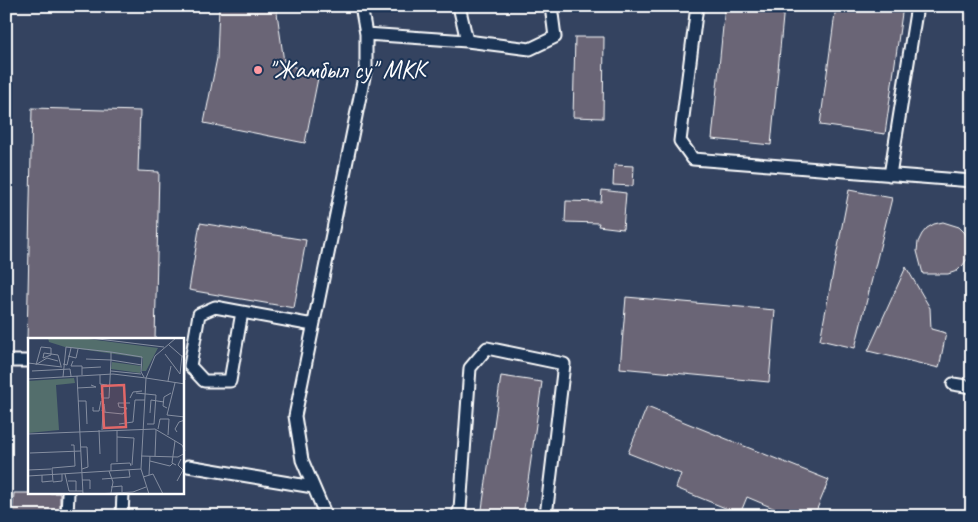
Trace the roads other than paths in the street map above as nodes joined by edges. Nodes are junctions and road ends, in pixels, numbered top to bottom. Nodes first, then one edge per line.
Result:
1 (361, 6) edge
2 (459, 6) edge
3 (551, 6) edge
4 (697, 6) edge
5 (917, 6) edge
6 (366, 34) junction
7 (467, 41) junction
8 (890, 175) junction
9 (972, 181) edge
10 (242, 312) junction
11 (312, 324) junction
12 (6, 361) edge
13 (28, 361) edge
14 (954, 384) dead end
15 (972, 387) edge
16 (188, 466) dead end
17 (313, 487) junction
18 (68, 494) edge
19 (123, 494) edge
20 (68, 516) edge
21 (122, 516) edge
22 (326, 516) edge
23 (457, 516) edge
24 (546, 516) edge

1 - 6 lane
2 - 7 lane
3 - 7 lane
4 - 8 lane
5 - 8 lane
6 - 7 lane
6 - 11 lane
8 - 9 lane
10 - 10 lane
10 - 11 lane
11 - 17 lane
12 - 13 lane
14 - 15 lane
16 - 17 lane
17 - 22 lane
18 - 20 lane
19 - 21 lane
23 - 24 lane

